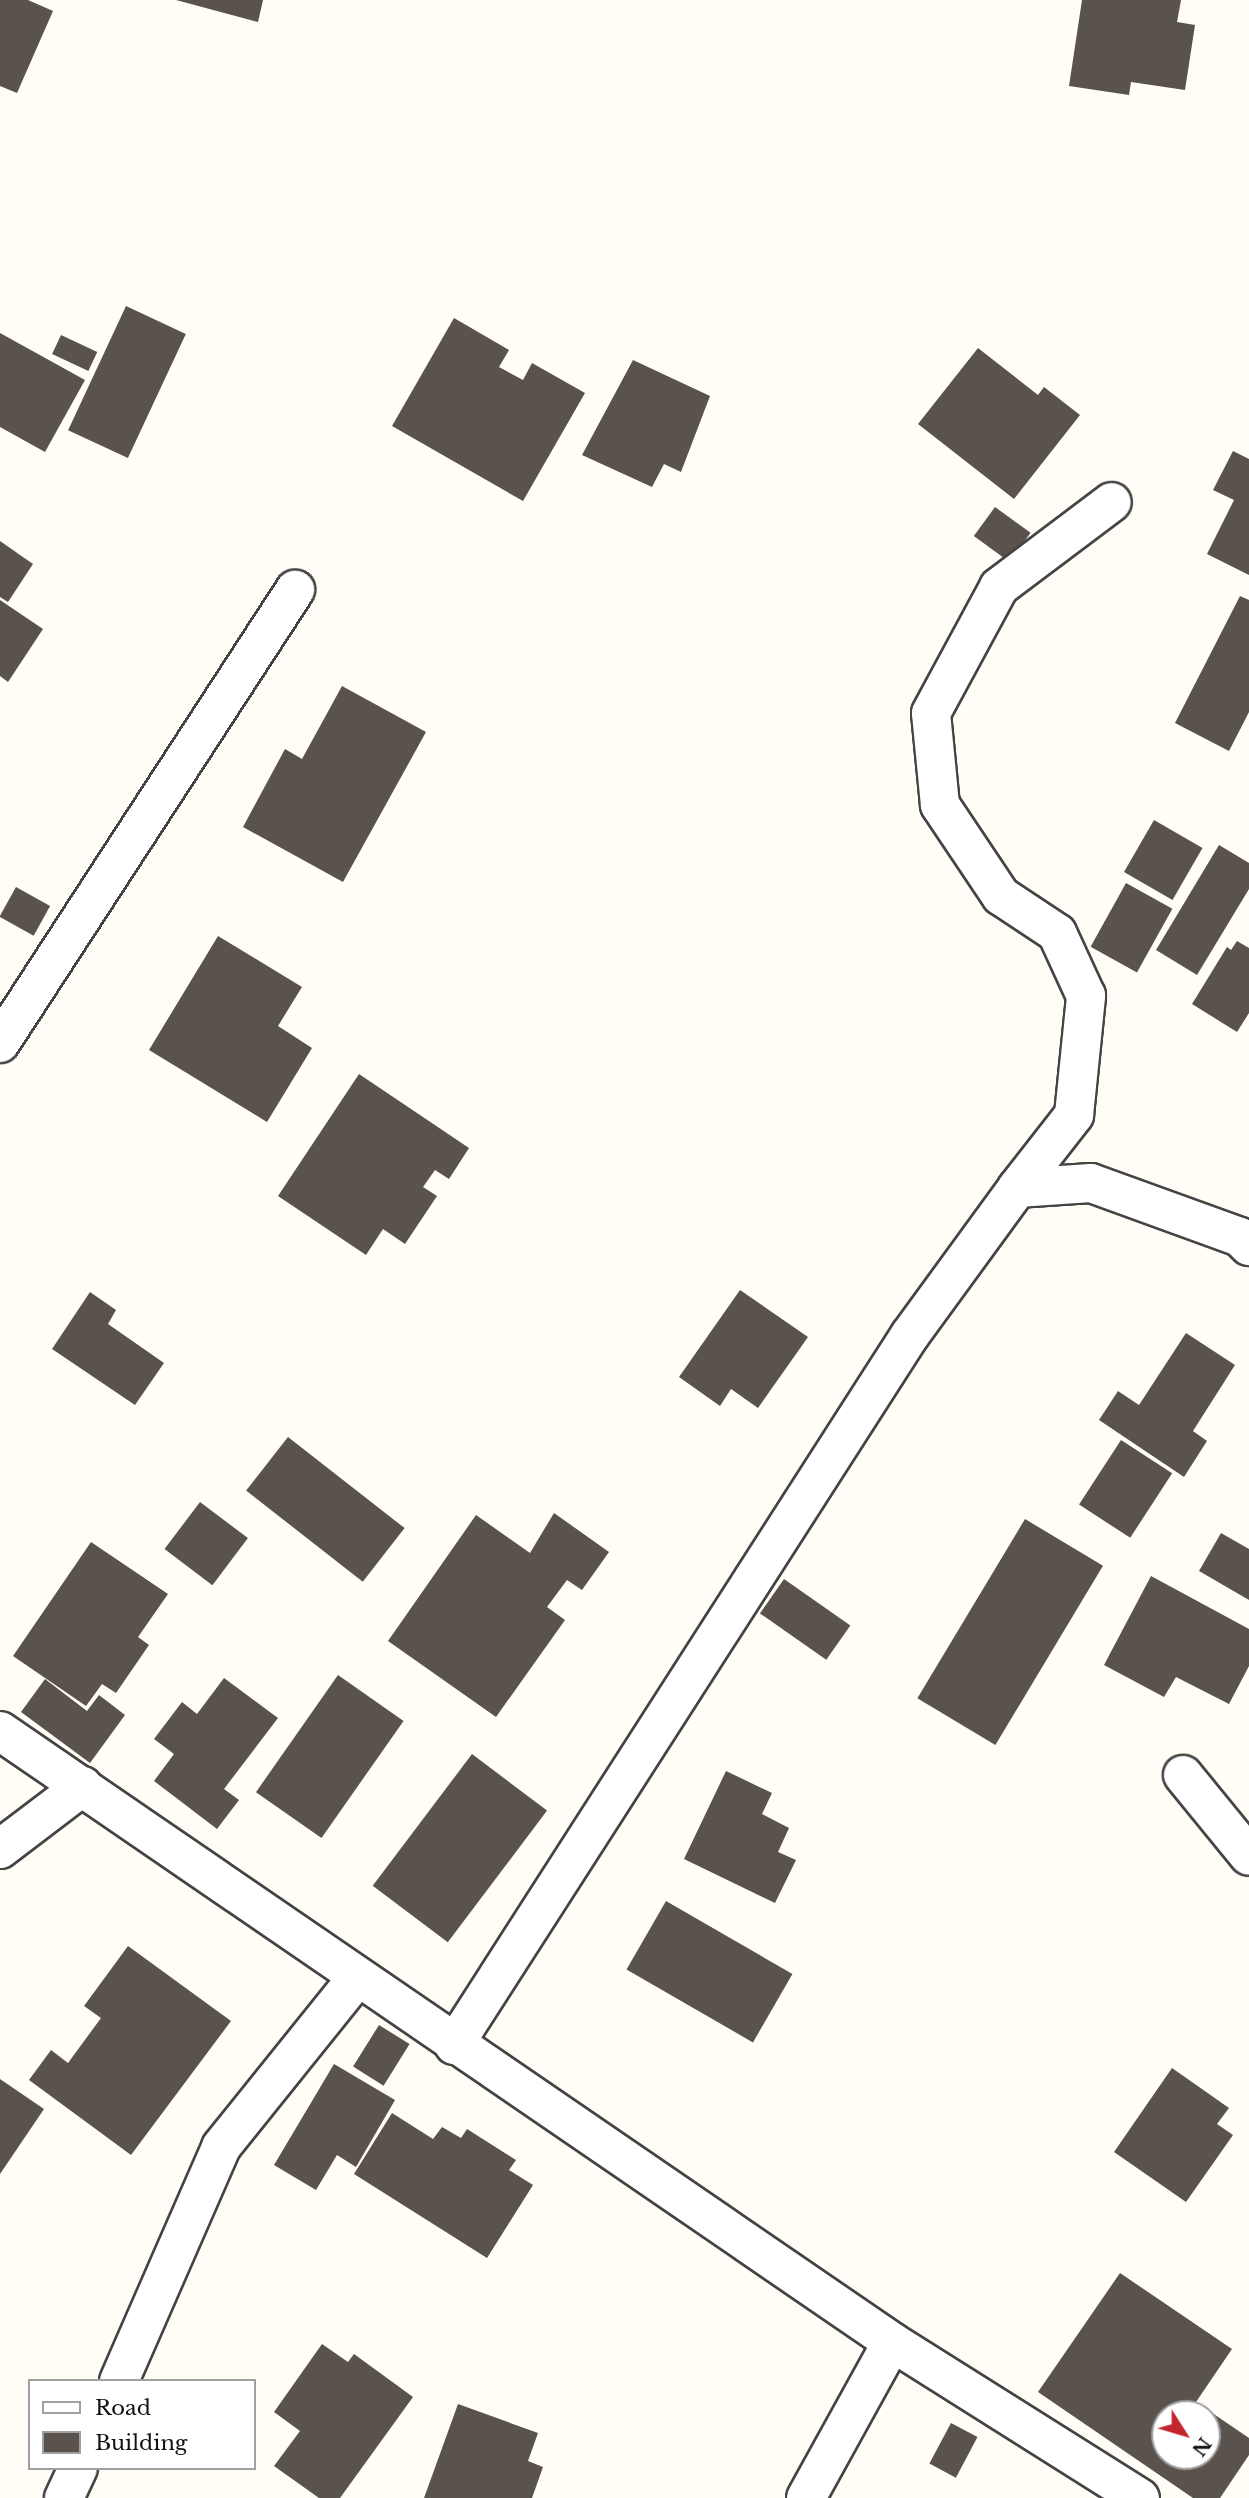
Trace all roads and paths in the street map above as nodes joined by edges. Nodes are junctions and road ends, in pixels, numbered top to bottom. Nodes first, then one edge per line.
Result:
1 (1112, 502) dead end
2 (295, 590) dead end
3 (0, 1043) edge
4 (1017, 1188) junction
5 (1246, 1237) edge
6 (0, 1731) edge
7 (1183, 1775) dead end
8 (83, 1786) junction
9 (0, 1849) edge
10 (1249, 1856) edge
11 (357, 1978) junction
12 (454, 2045) junction
13 (892, 2342) junction
14 (120, 2379) edge
15 (77, 2470) edge
16 (65, 2498) edge
17 (806, 2498) edge
18 (1140, 2498) edge

1 - 4 street
2 - 3 street
4 - 5 street
4 - 12 street
6 - 8 street
7 - 10 street
8 - 9 street
8 - 11 street
11 - 12 street
11 - 14 street
12 - 13 street
13 - 17 street
13 - 18 street
15 - 16 street

